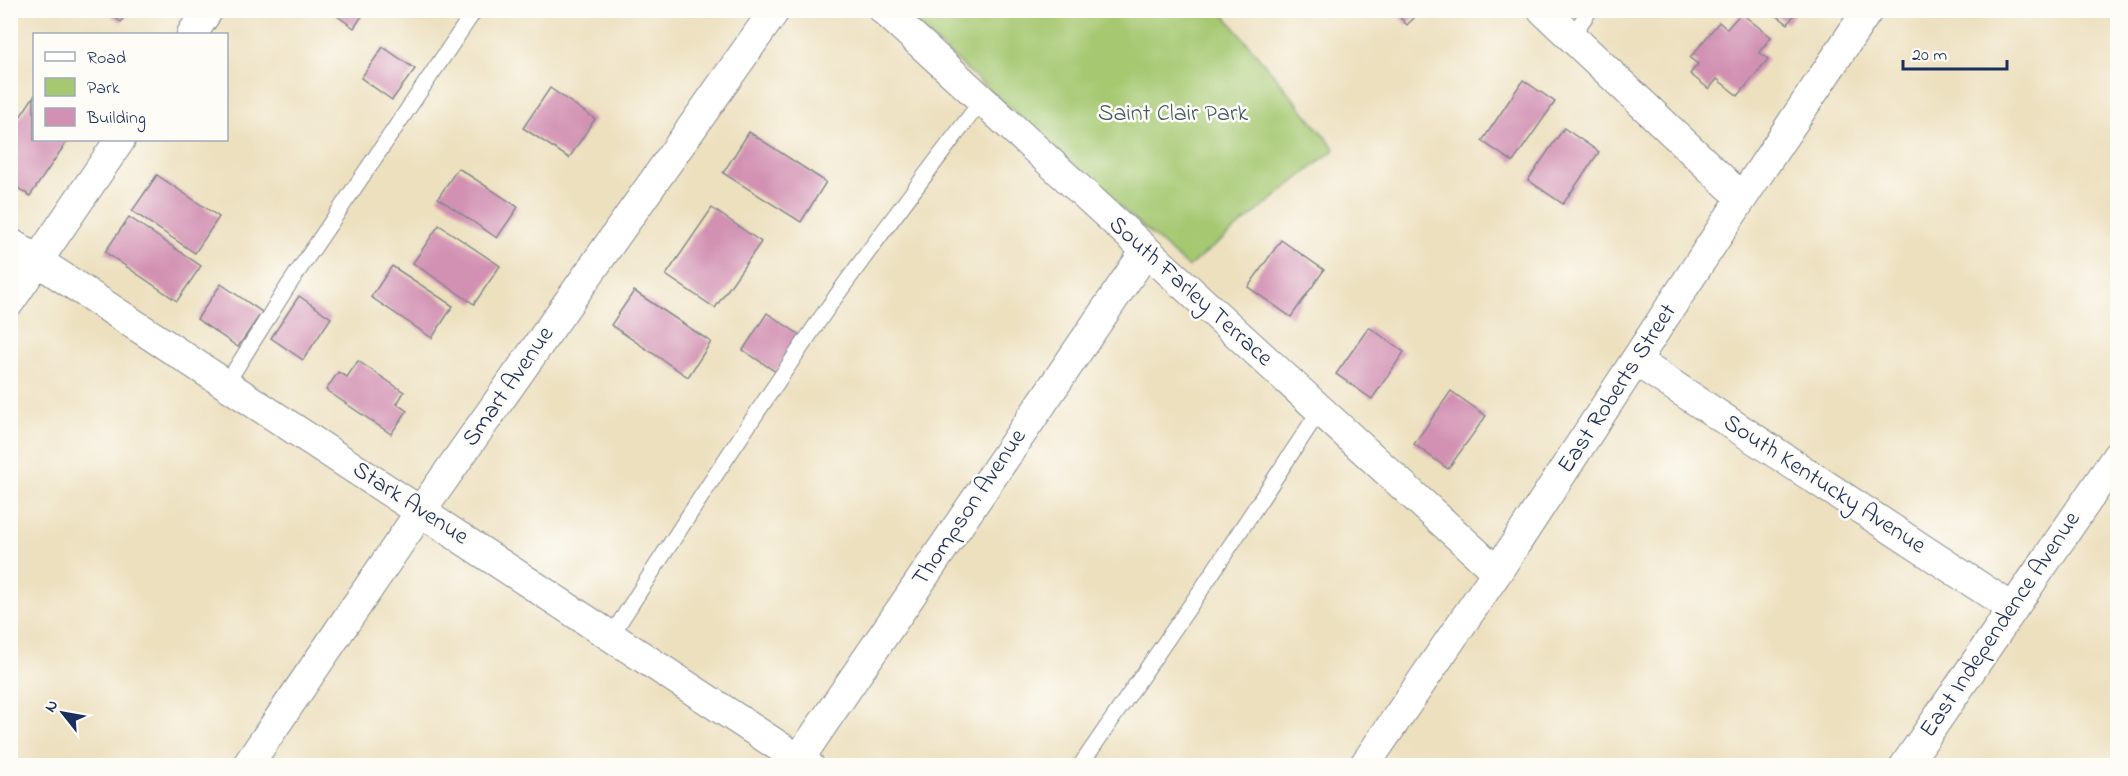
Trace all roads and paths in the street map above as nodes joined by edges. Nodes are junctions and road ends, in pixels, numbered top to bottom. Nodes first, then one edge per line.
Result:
1 (208, 10) edge
2 (476, 10) edge
3 (776, 10) edge
4 (884, 10) edge
5 (1543, 10) edge
6 (1590, 10) edge
7 (1868, 10) edge
8 (193, 33) edge
9 (1571, 37) junction
10 (982, 100) junction
11 (119, 141) edge
12 (1742, 198) junction
13 (10, 243) edge
14 (1146, 251) junction
15 (38, 261) junction
16 (10, 301) edge
17 (1636, 362) junction
18 (226, 384) junction
19 (1320, 410) junction
20 (2118, 455) edge
21 (421, 512) junction
22 (1497, 572) junction
23 (2012, 608) junction
24 (611, 636) junction
25 (801, 763) edge
26 (247, 765) edge
27 (1080, 765) edge
28 (1364, 765) edge
29 (1905, 765) edge

1 - 8 street
2 - 18 lane
3 - 21 street, Smart Avenue
4 - 10 street, South Farley Terrace
5 - 9 street
6 - 9 lane
7 - 12 street, East Roberts Street
9 - 12 street
10 - 14 street, South Farley Terrace
10 - 24 lane
11 - 15 street
12 - 17 street, East Roberts Street
13 - 15 street, Stark Avenue
14 - 19 street, South Farley Terrace
14 - 25 street, Thompson Avenue
15 - 16 street
15 - 18 street, Stark Avenue
17 - 22 street, East Roberts Street
17 - 23 street, South Kentucky Avenue
18 - 21 street, Stark Avenue
19 - 22 street, South Farley Terrace
19 - 27 lane
20 - 23 street, East Independence Avenue
21 - 24 street, Stark Avenue
21 - 26 street, Smart Avenue
22 - 28 street, East Roberts Street
23 - 29 street, East Independence Avenue
24 - 25 street, Stark Avenue

